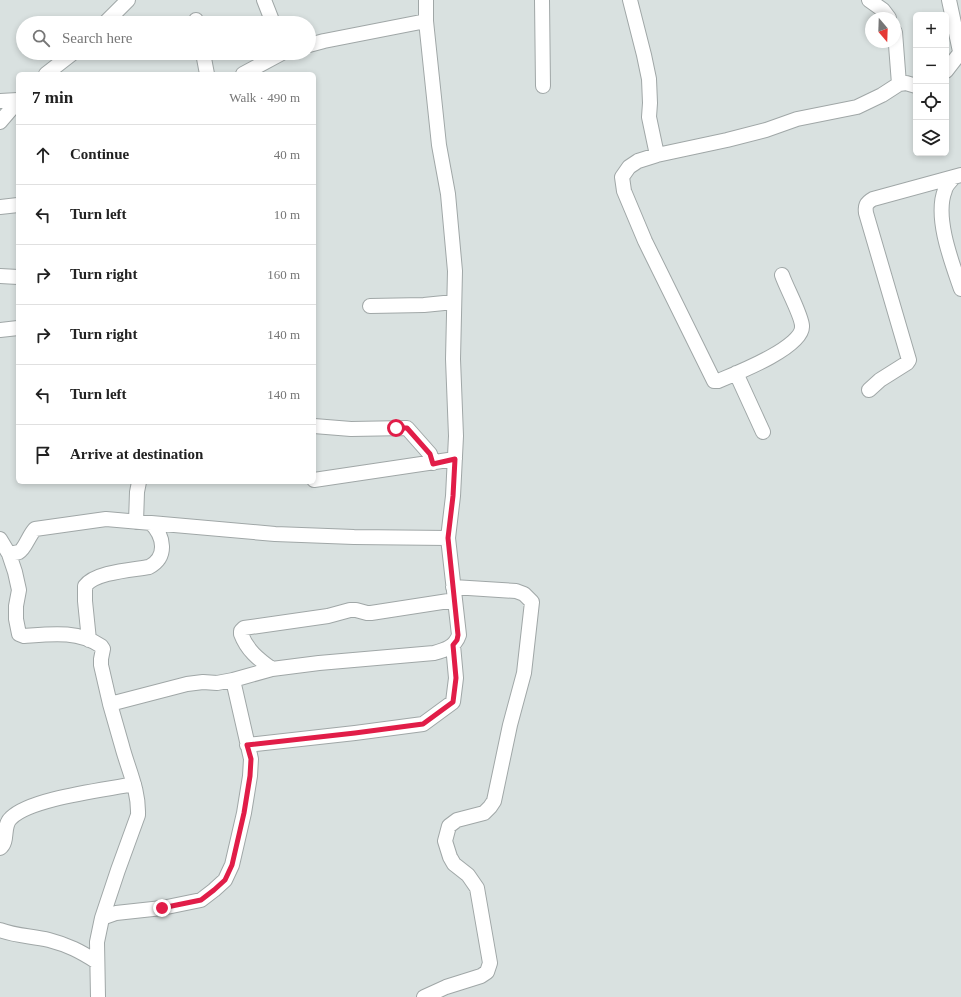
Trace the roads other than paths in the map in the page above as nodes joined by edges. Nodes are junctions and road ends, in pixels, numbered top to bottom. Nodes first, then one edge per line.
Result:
1 (128, 0) edge
2 (264, 0) edge
3 (426, 0) edge
4 (542, 0) edge
5 (630, 0) edge
6 (869, 0) edge
7 (949, 0) edge
8 (884, 12) edge
9 (112, 16) edge
10 (270, 16) edge
11 (957, 20) edge
12 (426, 21) junction
13 (316, 43) edge
14 (897, 48) edge
15 (961, 55) edge
16 (64, 60) edge
17 (204, 60) edge
18 (269, 60) edge
19 (949, 68) edge
20 (49, 72) edge
21 (207, 72) edge
22 (247, 72) edge
23 (900, 84) junction
24 (913, 85) edge
25 (543, 86) dead end
26 (0, 101) edge
27 (16, 101) edge
28 (16, 103) edge
29 (0, 122) edge
30 (657, 155) junction
31 (957, 176) edge
32 (16, 205) edge
33 (0, 207) edge
34 (782, 275) dead end
35 (0, 276) edge
36 (16, 277) edge
37 (961, 289) edge
38 (454, 302) junction
39 (370, 306) dead end
40 (16, 328) edge
41 (0, 330) edge
42 (736, 373) junction
43 (869, 390) dead end
44 (316, 426) edge
45 (763, 432) dead end
46 (455, 459) junction
47 (433, 464) junction
48 (316, 480) edge
49 (139, 484) edge
50 (136, 522) junction
51 (151, 523) junction
52 (448, 538) junction
53 (4, 548) edge
54 (454, 594) junction
55 (89, 640) junction
56 (453, 645) junction
57 (272, 668) junction
58 (233, 680) junction
59 (110, 704) junction
60 (247, 745) junction
61 (134, 784) junction
62 (0, 848) edge
63 (102, 918) junction
64 (0, 930) edge
65 (96, 962) junction
66 (98, 997) edge
67 (424, 997) edge

1 - 9 street
2 - 10 street
3 - 12 street
4 - 25 street
5 - 30 street
6 - 8 street
7 - 11 street
11 - 15 street
12 - 13 street
12 - 38 street
14 - 23 street
15 - 19 street
16 - 20 street
17 - 21 street
18 - 22 street
23 - 24 street
23 - 30 street
26 - 27 street
28 - 29 street
30 - 42 street
31 - 37 street
31 - 43 street
32 - 33 street
34 - 42 street
35 - 36 street
38 - 39 street
38 - 46 street
40 - 41 street
42 - 45 street
44 - 47 street
46 - 47 street
46 - 52 street
47 - 48 street
49 - 50 street
50 - 51 street
50 - 53 street
51 - 52 street
51 - 55 street
52 - 54 street
53 - 55 street
54 - 56 street
54 - 57 street
54 - 67 street
55 - 59 street
56 - 57 street
56 - 60 street
57 - 58 street
58 - 59 street
58 - 60 street
59 - 61 street
60 - 63 street
61 - 62 street
61 - 63 street
63 - 65 street
64 - 65 street
65 - 66 street

